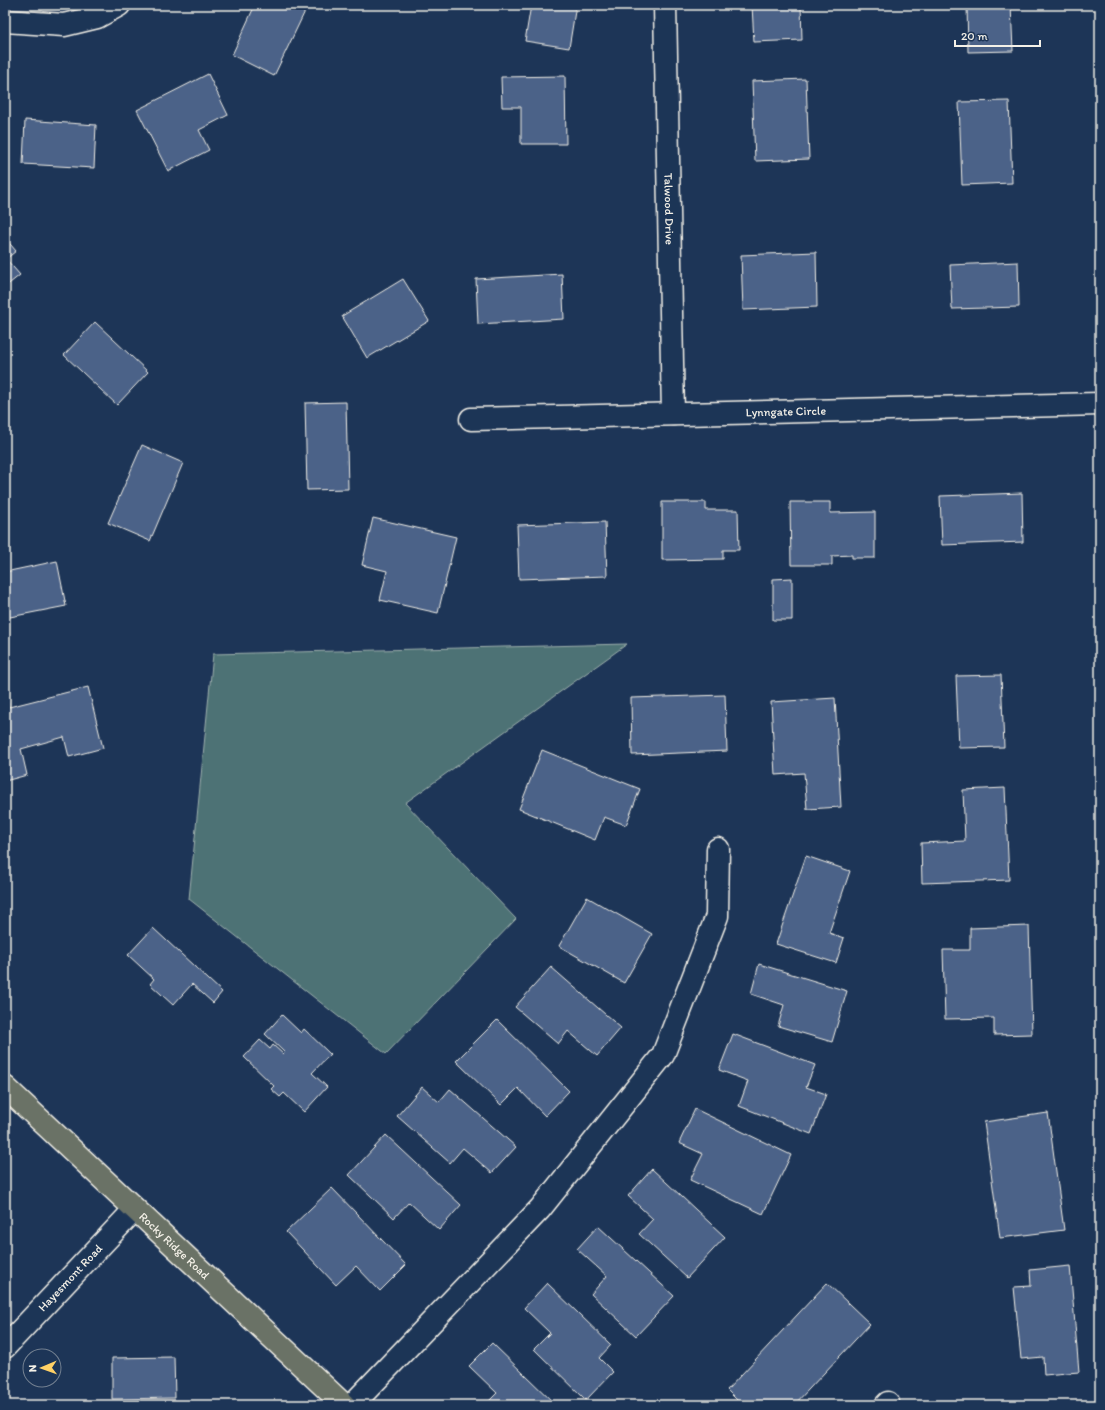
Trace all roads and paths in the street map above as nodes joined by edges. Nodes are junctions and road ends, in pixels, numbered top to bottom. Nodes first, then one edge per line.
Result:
1 (119, 5) edge
2 (665, 5) edge
3 (5, 21) edge
4 (1100, 404) edge
5 (673, 414) junction
6 (471, 419) dead end
7 (718, 849) dead end
8 (5, 1087) edge
9 (135, 1209) junction
10 (5, 1346) edge
11 (344, 1405) edge
12 (352, 1405) edge

1 - 3 street
2 - 5 street, Talwood Drive
4 - 5 street, Lynngate Circle
5 - 6 street, Lynngate Circle
7 - 12 street
8 - 9 main road, Rocky Ridge Road
9 - 10 street, Hayesmont Road
9 - 11 main road, Rocky Ridge Road

